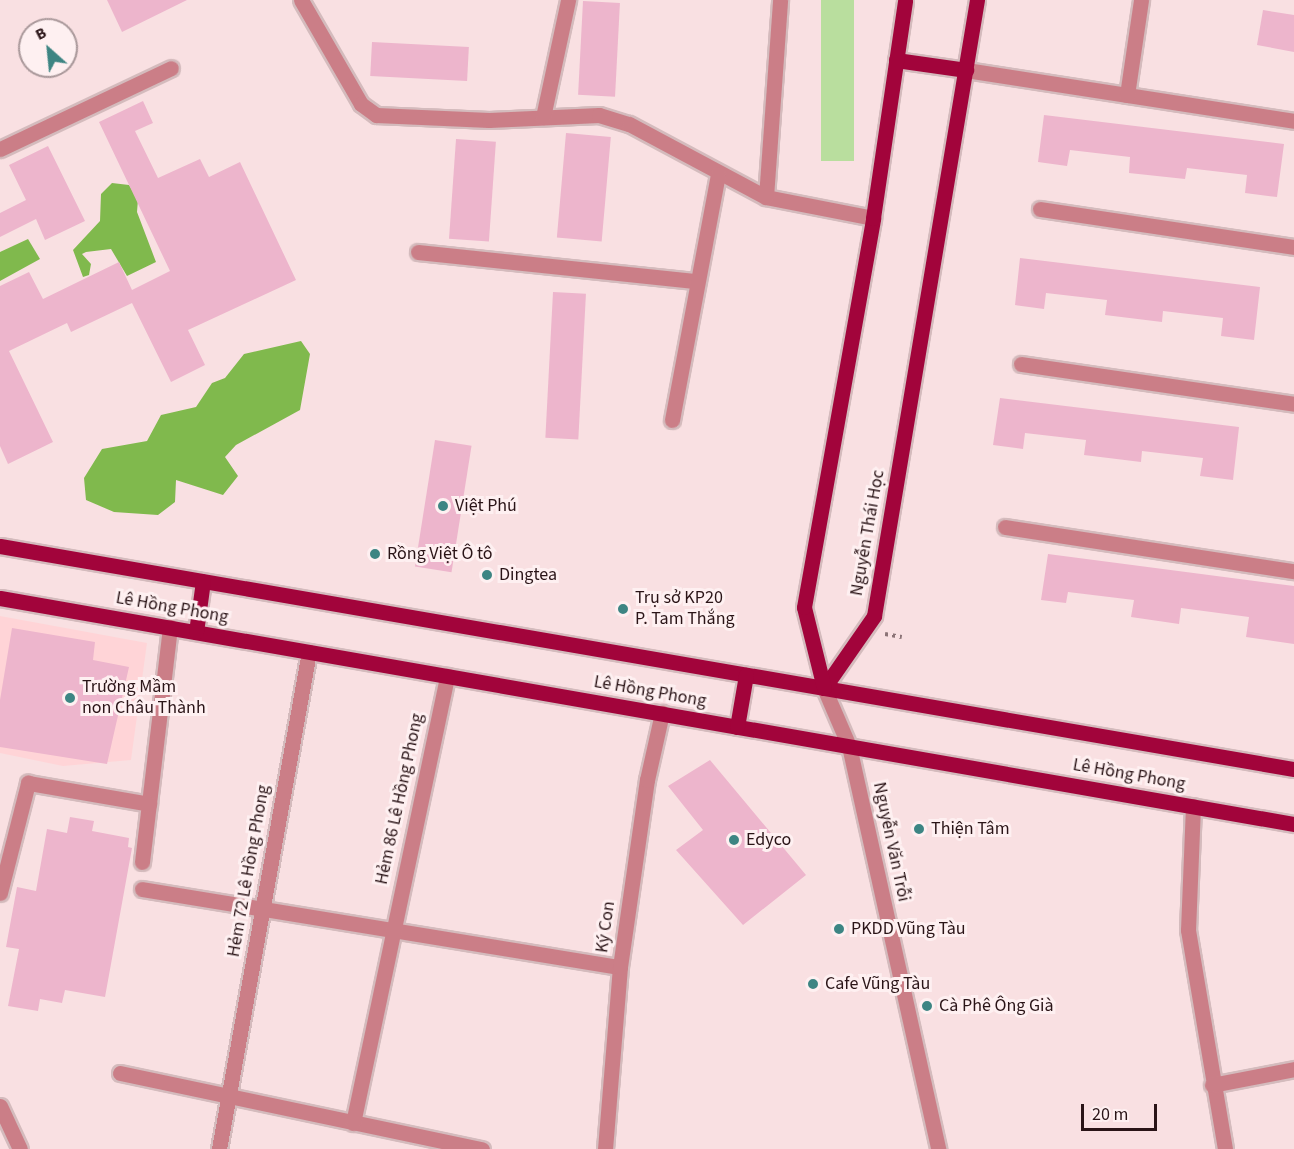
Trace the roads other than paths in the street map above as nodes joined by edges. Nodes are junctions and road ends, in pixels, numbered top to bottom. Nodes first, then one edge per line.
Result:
1 (302, 0) edge
2 (568, 0) edge
3 (780, 0) edge
4 (905, 0) edge
5 (977, 0) edge
6 (1141, 0) edge
7 (896, 60) junction
8 (171, 68) dead end
9 (966, 70) junction
10 (1127, 94) junction
11 (543, 117) junction
12 (1294, 121) edge
13 (0, 149) edge
14 (718, 174) junction
15 (766, 197) junction
16 (1040, 209) dead end
17 (873, 218) junction
18 (1294, 247) edge
19 (418, 252) dead end
20 (696, 281) junction
21 (1021, 364) dead end
22 (1294, 404) edge
23 (672, 420) dead end
24 (1005, 527) dead end
25 (0, 546) edge
26 (1294, 571) edge
27 (203, 581) junction
28 (0, 598) edge
29 (170, 627) junction
30 (196, 632) junction
31 (309, 652) junction
32 (746, 675) junction
33 (447, 676) junction
34 (824, 688) junction
35 (662, 713) junction
36 (737, 726) junction
37 (849, 746) junction
38 (1294, 769) edge
39 (149, 804) junction
40 (1193, 806) junction
41 (1294, 824) edge
42 (142, 862) dead end
43 (1, 885) edge
44 (142, 889) dead end
45 (262, 909) junction
46 (391, 930) junction
47 (620, 967) junction
48 (1294, 1069) edge
49 (120, 1073) dead end
50 (1212, 1085) junction
51 (228, 1096) junction
52 (0, 1106) edge
53 (353, 1123) junction
54 (20, 1149) edge
55 (219, 1149) edge
56 (482, 1149) edge
57 (604, 1149) edge
58 (938, 1149) edge
59 (1225, 1149) edge

1 - 11 street
2 - 11 street
3 - 15 street
4 - 7 main road
5 - 9 main road, Nguyễn Thái Học
6 - 10 street
7 - 9 main road
7 - 17 main road
8 - 13 street
9 - 10 street
9 - 34 main road, Nguyễn Thái Học
10 - 12 street
11 - 14 street
14 - 15 street
14 - 20 street
15 - 17 street
16 - 18 street
17 - 34 main road
19 - 20 street
20 - 23 street
21 - 22 street
24 - 26 street
25 - 27 main road, Lê Hồng Phong
27 - 30 main road
27 - 32 main road, Lê Hồng Phong
28 - 29 main road, Lê Hồng Phong
29 - 30 main road, Lê Hồng Phong
29 - 39 street
30 - 31 main road, Lê Hồng Phong
31 - 33 main road, Lê Hồng Phong
31 - 45 street, Hẻm 72 Lê Hồng Phong
32 - 34 main road, Lê Hồng Phong
32 - 36 main road
33 - 35 main road, Lê Hồng Phong
33 - 46 street, Hẻm 86 Lê Hồng Phong
34 - 37 street, Nguyễn Văn Trỗi
34 - 38 main road, Lê Hồng Phong
35 - 36 main road, Lê Hồng Phong
35 - 47 street, Ký Con
36 - 37 main road, Lê Hồng Phong
37 - 40 main road, Lê Hồng Phong
37 - 58 street, Nguyễn Văn Trỗi
39 - 42 street
39 - 43 street
40 - 41 main road, Lê Hồng Phong
40 - 50 street
44 - 45 street
45 - 46 street
45 - 51 street, Hẻm 72 Lê Hồng Phong
46 - 47 street
46 - 53 street, Hẻm 86 Lê Hồng Phong
47 - 57 street, Ký Con
48 - 50 street
49 - 51 street
50 - 59 street
51 - 53 street
51 - 55 street, Hẻm 72 Lê Hồng Phong
52 - 54 street
53 - 56 street

